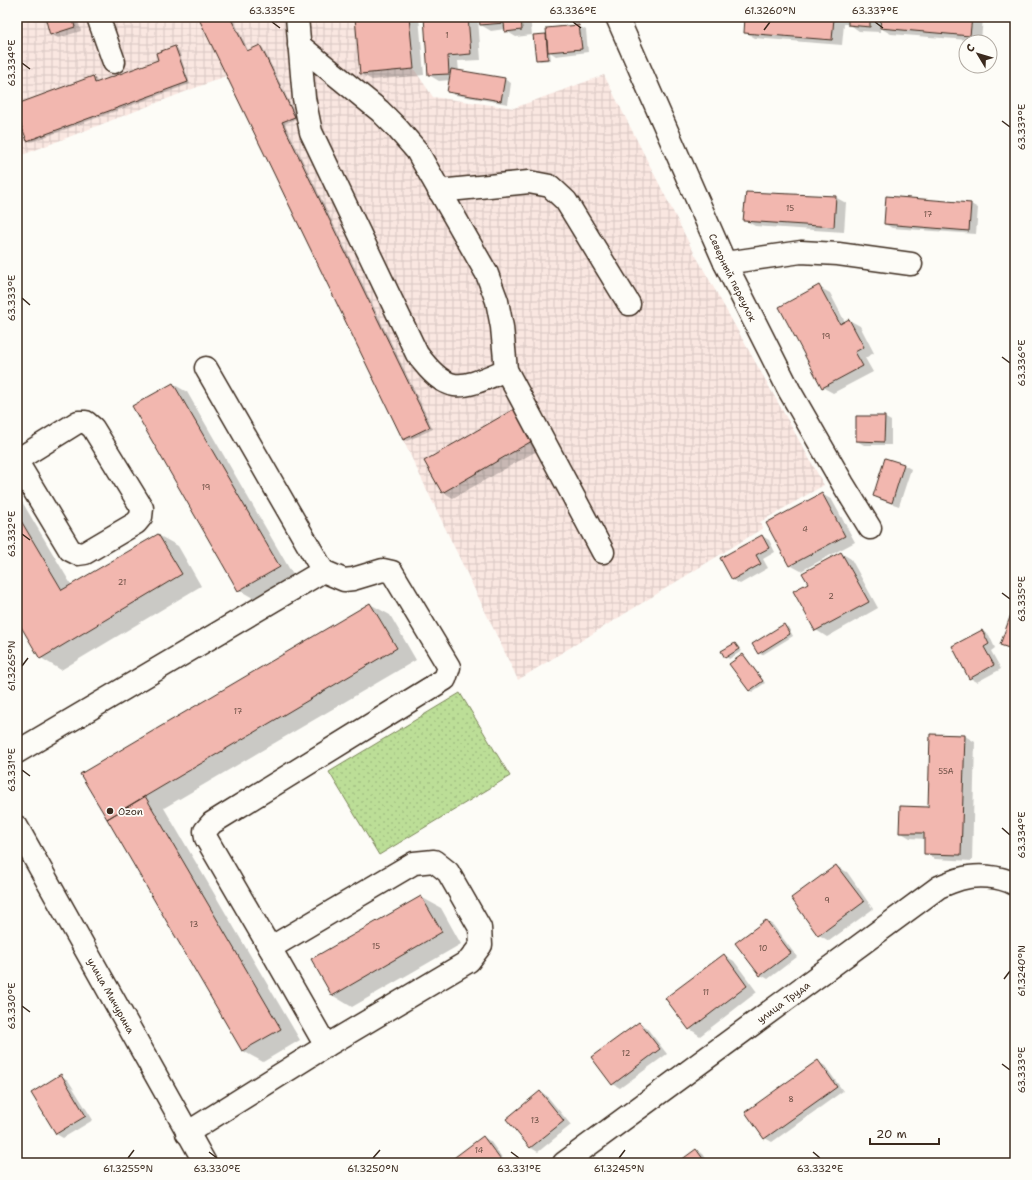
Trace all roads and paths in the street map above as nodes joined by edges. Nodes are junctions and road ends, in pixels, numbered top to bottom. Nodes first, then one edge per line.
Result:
1 (98, 17) edge
2 (297, 17) edge
3 (617, 17) edge
4 (299, 45) junction
5 (114, 62) dead end
6 (439, 191) junction
7 (725, 263) junction
8 (911, 264) dead end
9 (629, 304) dead end
10 (206, 368) dead end
11 (506, 370) junction
12 (17, 461) edge
13 (870, 528) dead end
14 (603, 552) dead end
15 (323, 571) junction
16 (17, 752) edge
17 (17, 827) edge
18 (1015, 884) edge
19 (270, 948) junction
20 (326, 1046) junction
21 (187, 1132) junction
22 (206, 1163) edge
23 (564, 1163) edge

1 - 5 street
2 - 4 street
3 - 7 street, Северный переулок
4 - 6 street
4 - 11 street
6 - 9 street
6 - 11 street
7 - 8 street
7 - 13 street, Северный переулок
10 - 15 street
11 - 14 street
12 - 12 street
15 - 16 street
15 - 19 street
17 - 21 street, улица Мичурина
18 - 23 street, улица Труда
19 - 20 street
19 - 20 street
20 - 21 street
21 - 22 street, улица Мичурина

